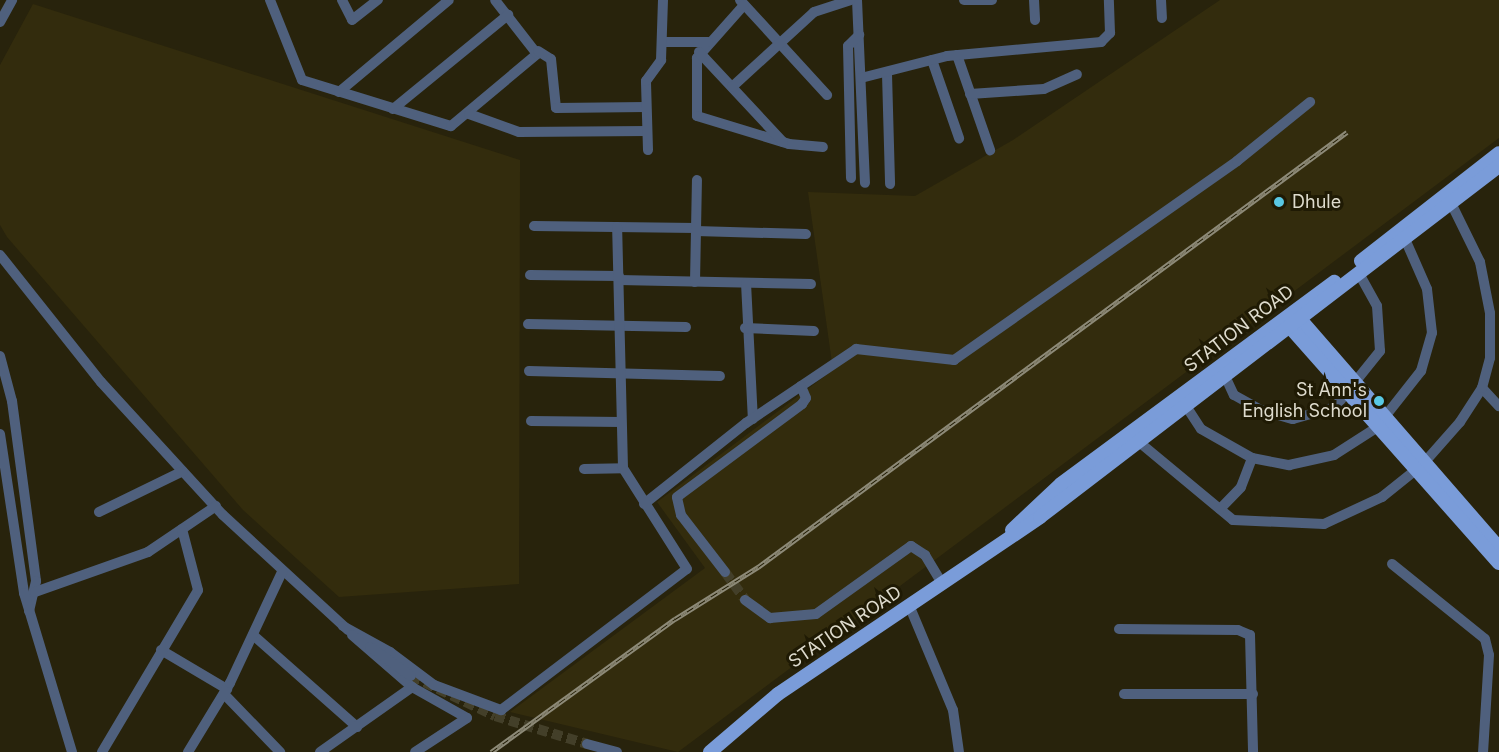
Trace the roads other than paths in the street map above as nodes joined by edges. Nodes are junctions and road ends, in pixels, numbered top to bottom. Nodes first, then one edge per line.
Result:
1 (270, 0) edge
2 (342, 0) edge
3 (378, 0) edge
4 (449, 0) edge
5 (495, 0) edge
6 (663, 0) edge
7 (850, 0) edge
8 (857, 0) edge
9 (964, 0) edge
10 (992, 0) edge
11 (1034, 0) edge
12 (1108, 0) edge
13 (1161, 0) edge
14 (742, 2) edge
15 (6, 6) edge
16 (508, 15) junction
17 (1162, 18) dead end
18 (1035, 20) dead end
19 (0, 22) edge
20 (859, 35) junction
21 (779, 40) junction
22 (664, 42) junction
23 (708, 42) junction
24 (537, 51) junction
25 (699, 52) junction
26 (957, 56) junction
27 (932, 60) junction
28 (887, 74) junction
29 (1077, 74) dead end
30 (861, 78) junction
31 (732, 87) junction
32 (339, 93) junction
33 (970, 94) junction
34 (827, 95) dead end
35 (1310, 102) dead end
36 (646, 107) junction
37 (393, 109) junction
38 (469, 114) junction
39 (647, 131) junction
40 (959, 138) dead end
41 (783, 142) junction
42 (823, 147) dead end
43 (648, 150) dead end
44 (990, 150) dead end
45 (1499, 153) edge
46 (1499, 166) edge
47 (851, 178) dead end
48 (698, 180) dead end
49 (866, 183) dead end
50 (890, 184) dead end
51 (1451, 203) junction
52 (534, 226) dead end
53 (617, 226) junction
54 (696, 230) junction
55 (806, 234) dead end
56 (1405, 239) junction
57 (0, 255) edge
58 (1359, 273) junction
59 (530, 275) dead end
60 (619, 278) junction
61 (695, 282) junction
62 (746, 284) junction
63 (811, 284) dead end
64 (1295, 323) junction
65 (528, 324) dead end
66 (620, 326) junction
67 (686, 327) dead end
68 (745, 328) junction
69 (814, 331) dead end
70 (1496, 341) edge
71 (0, 356) edge
72 (529, 371) dead end
73 (621, 373) junction
74 (720, 376) dead end
75 (1225, 376) junction
76 (801, 386) junction
77 (4, 387) edge
78 (1482, 388) junction
79 (1352, 392) junction
80 (1186, 406) junction
81 (1499, 406) edge
82 (753, 419) junction
83 (531, 421) dead end
84 (621, 422) junction
85 (1380, 424) junction
86 (0, 434) edge
87 (1139, 441) junction
88 (1252, 458) junction
89 (1419, 467) junction
90 (623, 468) junction
91 (584, 469) dead end
92 (183, 471) junction
93 (644, 504) junction
94 (216, 506) junction
95 (1220, 509) junction
96 (99, 512) dead end
97 (182, 529) junction
98 (1005, 538) junction
99 (1499, 549) edge
100 (1499, 563) edge
101 (1392, 564) dead end
102 (282, 572) junction
103 (725, 572) tunnel mouth
104 (941, 582) junction
105 (35, 592) junction
106 (745, 600) tunnel mouth
107 (909, 605) junction
108 (29, 611) junction
109 (343, 626) junction
110 (1119, 629) dead end
111 (253, 635) junction
112 (161, 650) junction
113 (412, 681) junction
114 (225, 691) junction
115 (1124, 694) dead end
116 (1252, 694) junction
117 (357, 727) junction
118 (587, 744) tunnel mouth
119 (72, 752) edge
120 (102, 752) edge
121 (188, 752) edge
122 (280, 752) edge
123 (320, 752) edge
124 (415, 752) edge
125 (617, 752) edge
126 (710, 752) edge
127 (959, 752) edge
128 (1253, 752) edge
129 (1483, 752) edge

1 - 32 street
2 - 3 street
4 - 32 street
5 - 16 street
6 - 22 street
7 - 21 street
8 - 20 street
9 - 10 street
11 - 18 street
12 - 26 street
13 - 17 street
14 - 21 street
14 - 23 street
15 - 19 street
16 - 24 street
16 - 37 street
20 - 30 street
20 - 47 street
21 - 31 street
21 - 34 street
22 - 23 street
22 - 36 street
23 - 25 street
24 - 36 street
24 - 38 street
25 - 31 street
25 - 41 street
26 - 27 street
26 - 33 street
27 - 28 street
27 - 40 street
28 - 30 street
28 - 50 street
29 - 33 street
30 - 49 street
31 - 41 street
32 - 37 street
33 - 44 street
35 - 76 street
36 - 39 street
37 - 38 street
38 - 39 street
39 - 43 street
41 - 42 street
45 - 98 main road, STATION ROAD
46 - 51 main road, STATION ROAD
48 - 54 street
51 - 56 main road, STATION ROAD
51 - 70 street
52 - 53 street
53 - 54 street
53 - 60 street
54 - 55 street
54 - 61 street
56 - 58 main road, STATION ROAD
56 - 85 street
57 - 92 street
58 - 64 main road, STATION ROAD
58 - 79 street
59 - 60 street
60 - 61 street
60 - 66 street
61 - 62 street
62 - 63 street
62 - 68 street
64 - 75 main road, STATION ROAD
64 - 79 main road
65 - 66 street
66 - 67 street
66 - 73 street
68 - 69 street
68 - 82 street
70 - 78 street
71 - 77 street
72 - 73 street
73 - 74 street
73 - 84 street
75 - 79 street
75 - 80 main road, STATION ROAD
76 - 82 street
76 - 103 street
77 - 105 street
78 - 81 street
78 - 89 street
79 - 85 main road
80 - 87 main road, STATION ROAD
80 - 88 street
82 - 93 street
83 - 84 street
84 - 90 street
85 - 88 street
85 - 89 main road
86 - 108 street
87 - 95 street
87 - 98 main road, STATION ROAD
88 - 95 street
89 - 95 street
89 - 99 main road
89 - 100 main road
90 - 91 street
90 - 93 street
92 - 94 street
92 - 96 street
93 - 109 street
94 - 97 street
94 - 102 street
97 - 105 street
97 - 112 street
98 - 104 main road, STATION ROAD
101 - 129 street
102 - 109 street
102 - 111 street
104 - 106 street
104 - 107 main road, STATION ROAD
105 - 108 street
107 - 126 main road, STATION ROAD
107 - 127 street
108 - 119 street
109 - 113 street
110 - 116 street
111 - 114 street
111 - 117 street
112 - 114 street
112 - 120 street
113 - 117 street
113 - 124 street
114 - 121 street
114 - 122 street
115 - 116 street
116 - 128 street
117 - 123 street
118 - 125 street

